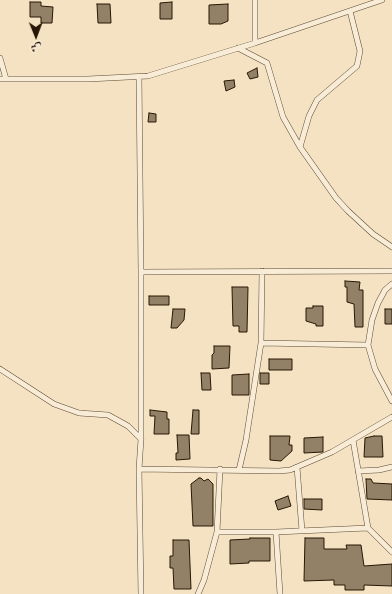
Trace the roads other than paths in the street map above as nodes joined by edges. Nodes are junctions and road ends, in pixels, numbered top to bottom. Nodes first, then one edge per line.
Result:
1 (255, 0) edge
2 (382, 0) edge
3 (350, 11) junction
4 (255, 43) junction
5 (238, 48) junction
6 (0, 58) edge
7 (139, 77) junction
8 (3, 79) edge
9 (300, 147) junction
10 (392, 247) edge
11 (262, 271) junction
12 (392, 271) edge
13 (141, 272) junction
14 (392, 284) edge
15 (261, 343) junction
16 (368, 345) junction
17 (0, 369) edge
18 (392, 400) edge
19 (392, 417) edge
20 (141, 439) junction
21 (353, 440) junction
22 (297, 467) junction
23 (392, 467) edge
24 (139, 469) junction
25 (220, 469) junction
26 (239, 470) junction
27 (358, 471) junction
28 (368, 528) junction
29 (302, 531) junction
30 (217, 532) junction
31 (276, 532) junction
32 (392, 552) edge
33 (141, 594) edge
34 (198, 594) edge
35 (280, 594) edge

1 - 4 street
2 - 3 street
3 - 4 street
3 - 9 street
4 - 5 street
5 - 7 street
5 - 9 street
6 - 8 street
7 - 8 street
7 - 13 street
9 - 10 street
11 - 12 street
11 - 13 street
11 - 15 street
13 - 20 street
14 - 16 street
15 - 16 street
15 - 26 street
16 - 18 street
17 - 20 street
19 - 21 street
20 - 24 street
21 - 22 street
21 - 27 street
22 - 26 street
22 - 29 street
23 - 27 street
24 - 25 street
24 - 33 street
25 - 26 street
25 - 30 street
27 - 28 street
28 - 29 street
28 - 32 street
29 - 31 street
30 - 31 street
30 - 34 street
31 - 35 street

